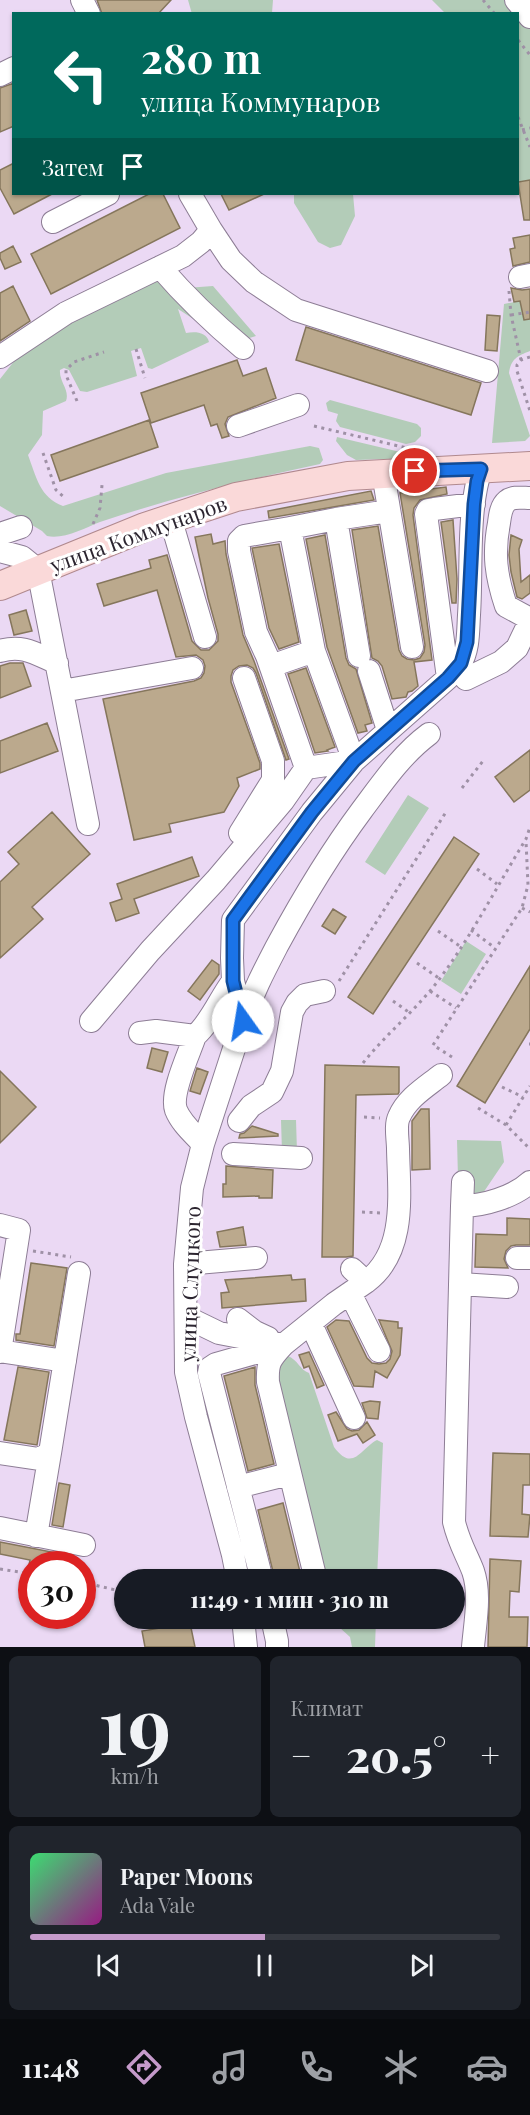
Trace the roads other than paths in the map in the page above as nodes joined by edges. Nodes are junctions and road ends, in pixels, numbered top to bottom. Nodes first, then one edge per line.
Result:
1 (516, 0) edge
2 (530, 17) edge
3 (106, 195) edge
4 (191, 195) edge
5 (53, 222) dead end
6 (211, 230) junction
7 (160, 267) junction
8 (243, 348) dead end
9 (0, 357) edge
10 (487, 371) dead end
11 (298, 405) dead end
12 (238, 426) dead end
13 (530, 466) edge
14 (481, 469) junction
15 (384, 473) junction
16 (530, 498) edge
17 (474, 504) junction
18 (502, 510) junction
19 (389, 511) junction
20 (530, 513) edge
21 (170, 517) junction
22 (336, 519) junction
23 (290, 528) junction
24 (0, 551) edge
25 (38, 570) junction
26 (0, 586) edge
27 (530, 620) edge
28 (205, 637) dead end
29 (411, 647) dead end
30 (0, 651) edge
31 (314, 651) junction
32 (57, 663) junction
33 (270, 666) junction
34 (192, 668) dead end
35 (244, 678) dead end
36 (457, 679) junction
37 (62, 691) junction
38 (388, 730) junction
39 (429, 734) dead end
40 (354, 761) junction
41 (306, 768) junction
42 (88, 824) dead end
43 (216, 880) junction
44 (233, 981) junction
45 (330, 989) road end
46 (91, 1021) dead end
47 (243, 1021) junction
48 (140, 1033) dead end
49 (195, 1036) junction
50 (446, 1066) road end
51 (238, 1121) dead end
52 (203, 1144) junction
53 (233, 1154) dead end
54 (301, 1158) dead end
55 (463, 1182) dead end
56 (530, 1182) edge
57 (462, 1206) junction
58 (12, 1234) edge
59 (256, 1257) dead end
60 (185, 1264) junction
61 (79, 1273) road end
62 (356, 1282) junction
63 (460, 1284) junction
64 (507, 1287) dead end
65 (186, 1317) junction
66 (238, 1319) dead end
67 (310, 1324) junction
68 (283, 1345) junction
69 (0, 1351) edge
70 (379, 1351) dead end
71 (65, 1361) junction
72 (354, 1418) dead end
73 (0, 1453) edge
74 (50, 1453) junction
75 (289, 1474) junction
76 (238, 1488) junction
77 (0, 1528) edge
78 (36, 1536) junction
79 (84, 1545) dead end
80 (236, 1569) edge
81 (259, 1569) edge
82 (313, 1569) edge
83 (244, 1629) edge
84 (274, 1629) edge
85 (246, 1647) edge
86 (277, 1647) edge
87 (473, 1647) edge

1 - 2 street
3 - 5 street
4 - 6 street
6 - 7 street
6 - 10 street
7 - 8 street
7 - 9 street
11 - 12 street
13 - 14 main road, улица Коммунаров
14 - 15 main road, улица Коммунаров
14 - 17 street
15 - 19 street
15 - 21 main road, улица Коммунаров
16 - 18 street
17 - 36 street
17 - 36 street
18 - 20 street
18 - 27 street
19 - 22 street
19 - 29 street
21 - 25 main road, улица Коммунаров
21 - 28 street
22 - 23 street
22 - 38 street
23 - 31 street
23 - 33 street
24 - 25 street
25 - 26 main road, улица Коммунаров
25 - 32 street
27 - 36 street
30 - 32 street
31 - 33 street
31 - 40 street
32 - 37 street
33 - 41 street
34 - 37 street
35 - 43 street
36 - 38 street
37 - 42 street
38 - 40 street
39 - 47 street, улица Слуцкого
40 - 41 street
40 - 44 street
41 - 43 street
43 - 46 street
44 - 47 street
44 - 49 street
45 - 51 street
47 - 52 street, улица Слуцкого
48 - 49 street
49 - 52 street
50 - 62 street
52 - 60 street, улица Слуцкого
53 - 54 street
55 - 57 street
56 - 57 street
57 - 63 street
58 - 69 street
59 - 60 street
60 - 65 street, улица Слуцкого
61 - 71 street
62 - 67 street
62 - 70 street
63 - 64 street
63 - 87 street
65 - 68 street
65 - 80 street, улица Слуцкого
66 - 68 street
67 - 68 street
67 - 72 street
68 - 75 street
68 - 76 street
69 - 71 street
71 - 74 street
73 - 74 street
74 - 78 street
75 - 76 street
75 - 82 street
76 - 81 street
77 - 78 street
78 - 79 street
83 - 85 street
84 - 86 street

